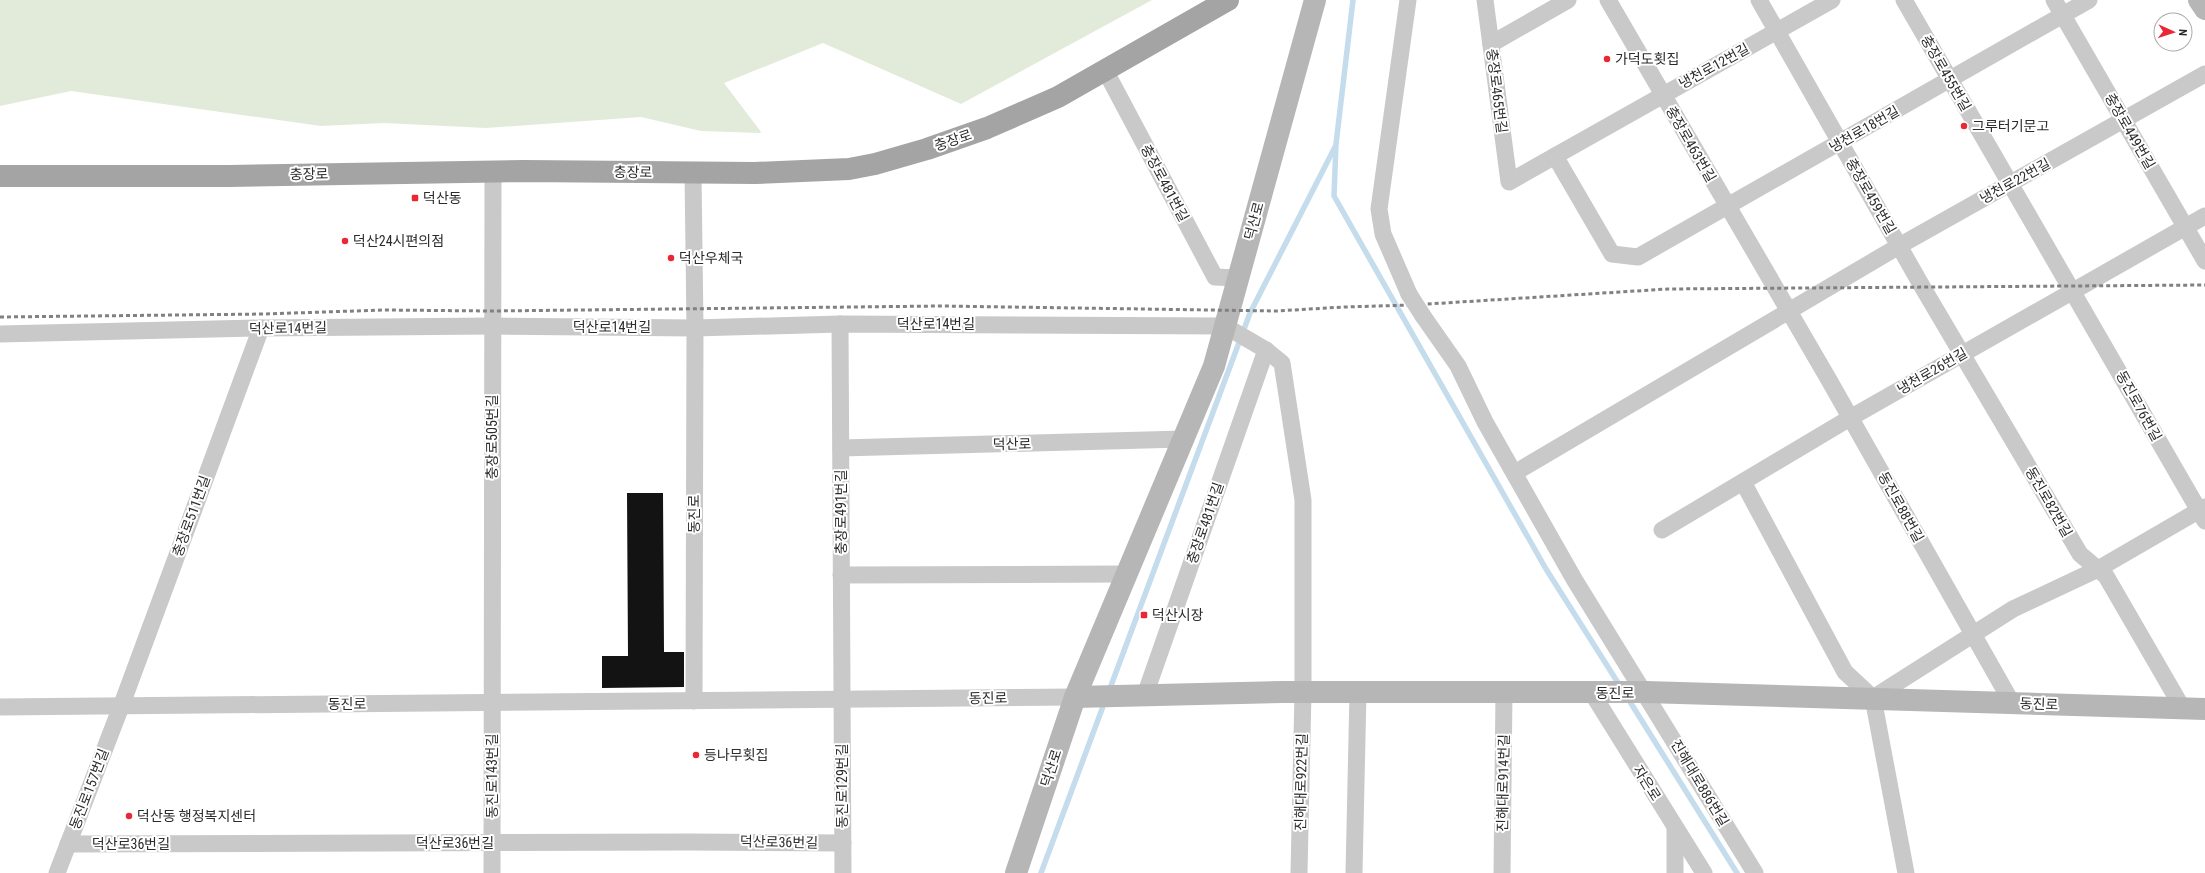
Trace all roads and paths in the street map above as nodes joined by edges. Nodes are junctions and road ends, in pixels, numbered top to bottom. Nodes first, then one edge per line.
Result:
1 (1228, 0) edge
2 (1315, 0) edge
3 (1408, 0) edge
4 (1485, 0) edge
5 (1568, 0) edge
6 (1608, 0) edge
7 (1759, 0) edge
8 (1832, 0) edge
9 (1904, 0) edge
10 (2054, 0) edge
11 (2089, 0) edge
12 (2199, 0) edge
13 (2205, 10) edge
14 (2063, 15) junction
15 (1777, 31) junction
16 (1491, 44) junction
17 (1105, 70) junction
18 (2205, 74) edge
19 (1950, 79) junction
20 (1663, 95) junction
21 (2124, 120) junction
22 (1840, 142) junction
23 (1554, 156) junction
24 (493, 172) junction
25 (693, 173) junction
26 (0, 176) edge
27 (1509, 182) joint
28 (2011, 184) junction
29 (1728, 207) junction
30 (2205, 216) edge
31 (2186, 228) junction
32 (1899, 246) junction
33 (2205, 261) edge
34 (1238, 278) junction
35 (1923, 288) joint
36 (1775, 289) joint
37 (2073, 291) junction
38 (1789, 311) junction
39 (840, 324) junction
40 (492, 326) junction
41 (1225, 326) junction
42 (261, 328) junction
43 (695, 328) junction
44 (0, 334) edge
45 (1266, 350) junction
46 (1962, 354) junction
47 (1850, 418) junction
48 (1183, 440) junction
49 (840, 448) junction
50 (1523, 468) dead end
51 (1743, 482) junction
52 (2203, 513) edge
53 (1662, 530) dead end
54 (2098, 569) junction
55 (1125, 574) junction
56 (841, 575) junction
57 (1973, 635) junction
58 (1293, 692) junction
59 (1358, 692) junction
60 (1504, 692) junction
61 (1646, 692) junction
62 (1592, 693) junction
63 (1145, 695) junction
64 (1075, 697) junction
65 (1873, 698) junction
66 (842, 700) junction
67 (694, 701) junction
68 (492, 703) junction
69 (2012, 703) junction
70 (122, 704) junction
71 (0, 707) edge
72 (2183, 709) junction
73 (2205, 709) edge
74 (1675, 828) junction
75 (492, 843) junction
76 (843, 843) junction
77 (68, 844) junction
78 (57, 873) edge
79 (492, 873) edge
80 (843, 873) edge
81 (1016, 873) edge
82 (1299, 873) edge
83 (1354, 873) edge
84 (1502, 873) edge
85 (1675, 873) edge
86 (1704, 873) edge
87 (1755, 873) edge
88 (1906, 873) edge

1 - 17 main road, 충장로
2 - 34 street, 덕산로
3 - 61 street, 진해대로886번길, bridge
4 - 16 street, 충장로465번길
5 - 16 street
6 - 20 street, 충장로463번길
7 - 15 street, 충장로459번길
8 - 15 street, 냉천로12번길
9 - 19 street, 충장로455번길
10 - 14 street, 충장로449번길
11 - 14 street, 냉천로18번길
12 - 13 street
14 - 19 street, 냉천로18번길
14 - 21 street, 충장로449번길
15 - 20 street, 냉천로12번길
15 - 22 street, 충장로459번길
16 - 27 street, 충장로465번길
17 - 25 main road, 충장로
17 - 34 street, 충장로481번길
18 - 21 street, 냉천로22번길
19 - 22 street, 냉천로18번길
19 - 28 street, 충장로455번길
20 - 23 street, 냉천로12번길
20 - 29 street, 충장로463번길
21 - 28 street, 냉천로22번길
21 - 31 street, 충장로449번길
22 - 29 street, 냉천로18번길
22 - 32 street, 충장로459번길
23 - 27 street, 냉천로12번길
23 - 29 street, 냉천로18번길
24 - 25 main road, 충장로
24 - 26 main road, 충장로
24 - 40 street, 충장로505번길
25 - 43 street, 동진로
28 - 32 street, 냉천로22번길
28 - 37 street, 충장로455번길
29 - 36 street, 충장로463번길
30 - 31 street, 냉천로26번길
31 - 33 street, 충장로449번길
31 - 37 street, 냉천로26번길
32 - 35 street, 충장로459번길
32 - 38 street, 냉천로22번길
34 - 41 street, 덕산로
35 - 46 street, 동진로82번길
36 - 38 street, 동진로88번길
37 - 46 street, 냉천로26번길
37 - 52 street, 동진로76번길
38 - 47 street, 동진로88번길
38 - 50 street
39 - 41 street, 덕산로14번길
39 - 43 street, 덕산로14번길
39 - 49 street, 충장로491번길
40 - 42 street, 덕산로14번길
40 - 43 street, 덕산로14번길
40 - 68 street, 충장로505번길
41 - 45 street
41 - 48 street, 덕산로
42 - 44 street, 덕산로14번길
42 - 70 street, 충장로511번길
43 - 67 street, 동진로
45 - 58 street
45 - 63 street, 충장로481번길
46 - 47 street, 냉천로26번길
46 - 54 street, 동진로82번길
47 - 51 street, 냉천로26번길
47 - 57 street, 동진로88번길
48 - 49 street, 덕산로
48 - 55 street, 덕산로
49 - 56 street, 충장로491번길
51 - 53 street, 냉천로26번길
51 - 65 street
52 - 54 street
54 - 57 street
54 - 72 street, 동진로82번길
55 - 56 street
55 - 64 street, 덕산로
56 - 66 street, 충장로491번길
57 - 65 street
57 - 69 street, 동진로88번길
58 - 59 street, 동진로
58 - 63 street, 동진로
58 - 82 street, 진해대로922번길
59 - 60 street, 동진로
59 - 83 street
60 - 62 street, 동진로
60 - 84 street, 진해대로914번길
61 - 62 street, 동진로
61 - 65 street, 동진로
61 - 87 street, 진해대로886번길
62 - 74 street, 자은로
63 - 64 street, 동진로
64 - 66 street, 동진로
64 - 81 street, 덕산로
65 - 69 street, 동진로
65 - 88 street
66 - 67 street, 동진로
66 - 76 street, 동진로129번길
67 - 68 street, 동진로
68 - 70 street, 동진로
68 - 75 street, 동진로143번길
69 - 72 street, 동진로
70 - 71 street, 동진로
70 - 77 street, 동진로157번길
72 - 73 street, 동진로
74 - 85 street
74 - 86 street, 자은로
75 - 76 street, 덕산로36번길
75 - 77 street, 덕산로36번길
75 - 79 street, 동진로143번길
76 - 80 street, 동진로129번길
77 - 78 street, 동진로157번길

